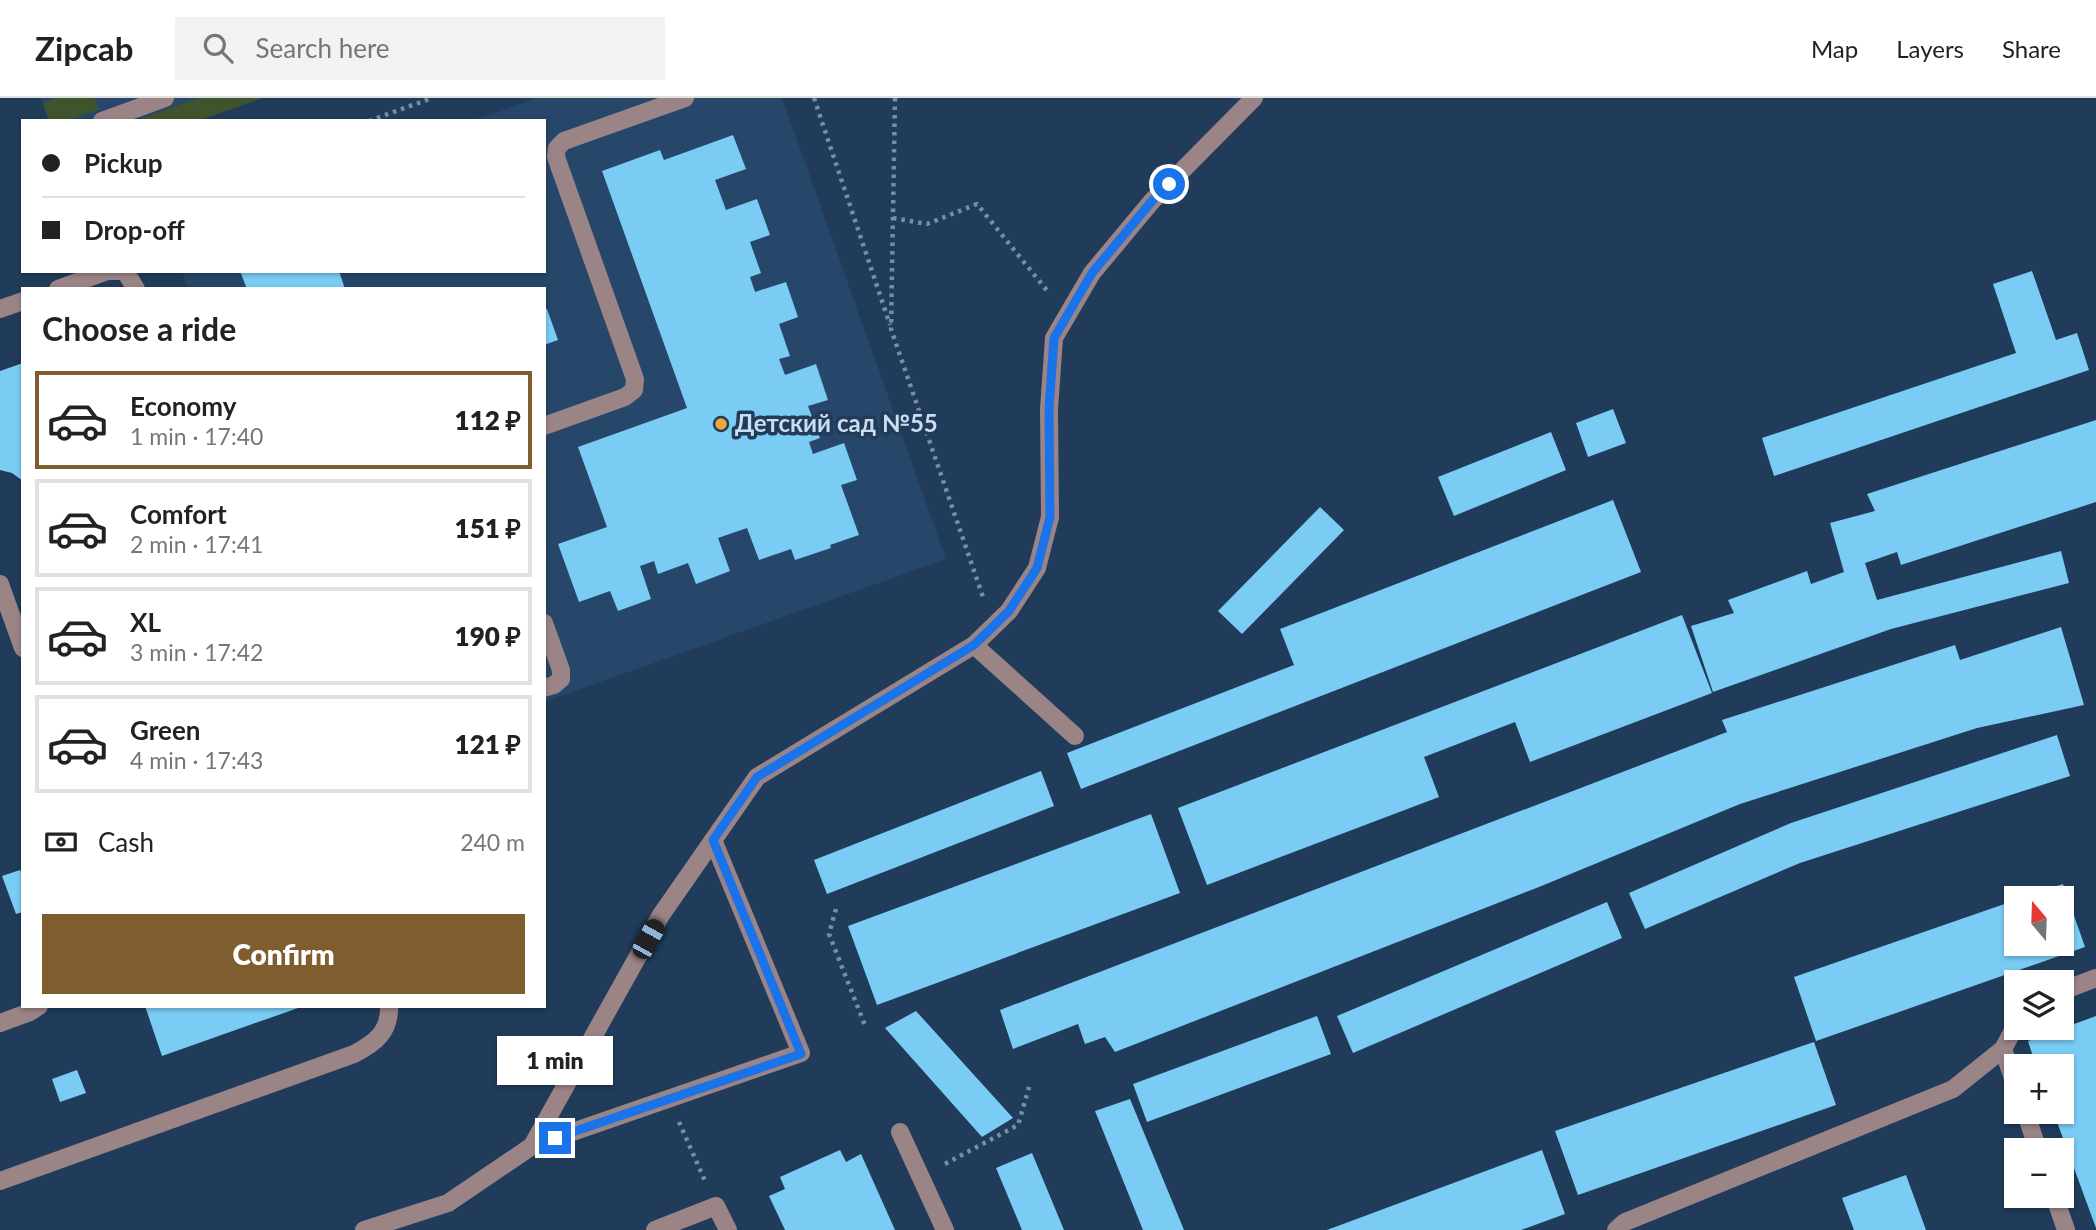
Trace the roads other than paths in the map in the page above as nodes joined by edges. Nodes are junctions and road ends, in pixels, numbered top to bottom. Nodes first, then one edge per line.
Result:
1 (166, 98) edge
2 (685, 98) edge
3 (1254, 98) edge
4 (108, 119) edge
5 (102, 273) edge
6 (63, 287) edge
7 (21, 302) edge
8 (0, 309) edge
9 (546, 425) edge
10 (0, 584) edge
11 (546, 629) edge
12 (21, 642) edge
13 (974, 645) junction
14 (546, 687) edge
15 (1074, 736) dead end
16 (713, 840) junction
17 (2096, 978) edge
18 (2074, 986) edge
19 (36, 1008) edge
20 (389, 1008) edge
21 (0, 1023) edge
22 (2008, 1040) edge
23 (2003, 1049) junction
24 (2005, 1054) edge
25 (900, 1132) dead end
26 (532, 1146) junction
27 (0, 1181) edge
28 (2058, 1208) edge
29 (364, 1230) edge
30 (655, 1230) edge
31 (727, 1230) edge
32 (945, 1230) edge
33 (1616, 1230) edge
34 (2066, 1230) edge

1 - 4 lane
2 - 9 lane
3 - 13 lane
5 - 6 lane
7 - 8 lane
10 - 12 lane
11 - 14 lane
13 - 15 lane
13 - 16 lane
16 - 26 lane
16 - 26 lane
17 - 18 lane
19 - 21 lane
20 - 27 lane
22 - 23 lane
23 - 24 lane
23 - 33 lane
25 - 32 lane
26 - 29 lane
28 - 34 lane
30 - 31 lane

